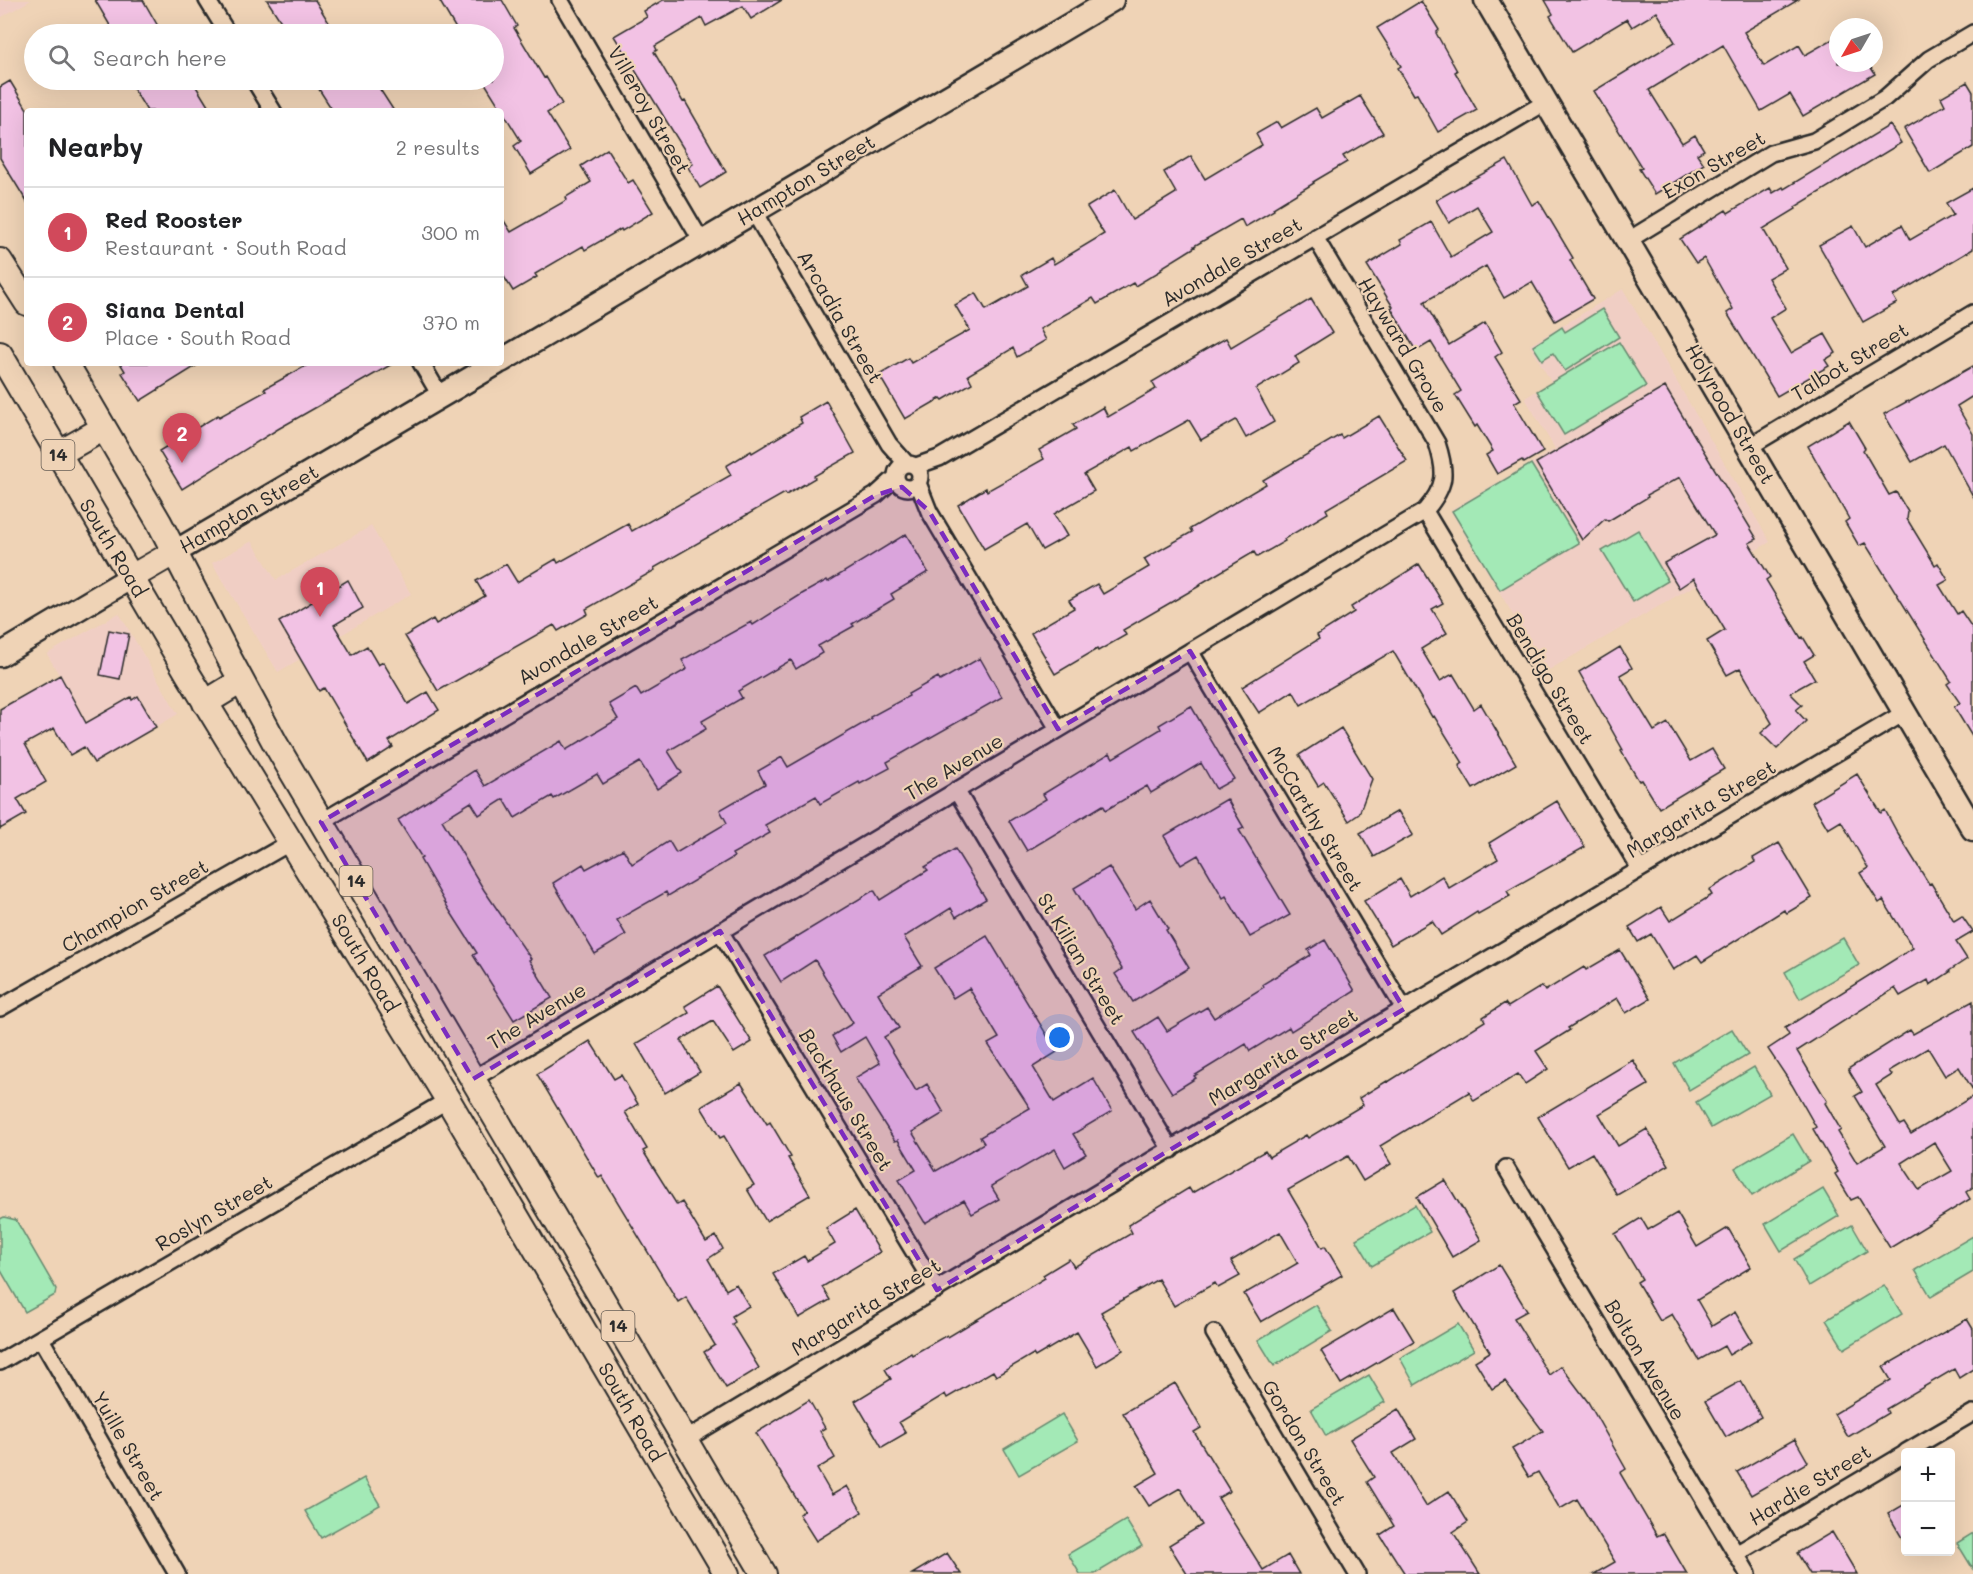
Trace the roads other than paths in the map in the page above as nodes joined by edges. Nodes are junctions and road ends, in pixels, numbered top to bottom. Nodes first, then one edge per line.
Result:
1 (207, 0) edge
2 (1112, 0) edge
3 (1486, 0) edge
4 (565, 2) edge
5 (222, 24) edge
6 (1973, 33) edge
7 (260, 90) edge
8 (1546, 102) junction
9 (271, 108) edge
10 (754, 212) junction
11 (1315, 237) junction
12 (1627, 241) junction
13 (702, 242) junction
14 (0, 261) edge
15 (24, 298) edge
16 (1973, 313) edge
17 (0, 354) edge
18 (504, 359) edge
19 (68, 366) edge
20 (423, 366) edge
21 (492, 366) edge
22 (441, 396) junction
23 (104, 428) junction
24 (1749, 447) junction
25 (58, 454) junction
26 (908, 476) junction
27 (1444, 477) joint
28 (1425, 511) junction
29 (175, 552) junction
30 (130, 578) junction
31 (1190, 651) junction
32 (0, 655) edge
33 (241, 681) junction
34 (205, 703) junction
35 (1904, 713) junction
36 (1058, 729) junction
37 (956, 790) junction
38 (321, 822) junction
39 (1973, 829) edge
40 (291, 842) junction
41 (1640, 870) junction
42 (720, 931) junction
43 (0, 1008) edge
44 (1404, 1009) junction
45 (473, 1079) junction
46 (448, 1100) junction
47 (1171, 1150) junction
48 (1506, 1168) dead end
49 (937, 1290) junction
50 (1214, 1333) dead end
51 (41, 1339) junction
52 (0, 1362) edge
53 (1973, 1413) edge
54 (685, 1440) junction
55 (1914, 1448) edge
56 (657, 1456) junction
57 (1901, 1456) edge
58 (1736, 1554) junction
59 (177, 1574) edge
60 (727, 1574) edge
61 (764, 1574) edge
62 (1358, 1574) edge
63 (1748, 1574) edge

1 - 5 street
2 - 10 main road, Hampton Street
3 - 8 main road, Holyrood Street
4 - 13 street, Villeroy Street
6 - 12 street, Exon Street
7 - 9 street
8 - 11 street, Avondale Street
8 - 12 main road, Holyrood Street
10 - 13 main road, Hampton Street
10 - 26 street, Arcadia Street
11 - 26 street, Avondale Street
11 - 27 street, Hayward Grove
12 - 24 main road, Holyrood Street
13 - 18 main road, Hampton Street
14 - 15 main road
16 - 24 street, Talbot Street
17 - 25 main road, South Road / 14
19 - 23 main road, South Road / 14
20 - 22 street
21 - 22 main road, Hampton Street
22 - 29 main road, Hampton Street
23 - 25 main road
23 - 29 main road, South Road / 14
24 - 35 main road, Holyrood Street
25 - 30 main road, South Road / 14
26 - 36 street, Arcadia Street
26 - 38 street, Avondale Street
27 - 28 street, The Avenue
28 - 31 street, The Avenue
28 - 41 street, Bendigo Street
29 - 30 main road, Hampton Street
29 - 33 main road, South Road / 14
30 - 32 main road, Hampton Street
30 - 34 main road, South Road / 14
31 - 36 street, The Avenue
31 - 44 street, McCarthy Street
33 - 34 main road
33 - 38 main road, South Road / 14
34 - 40 main road, South Road / 14
35 - 39 main road, Holyrood Street
35 - 41 street, Margarita Street
36 - 37 street, The Avenue
37 - 42 street, The Avenue
37 - 47 street, St Kilian Street
38 - 45 main road, South Road / 14
40 - 43 street, Champion Street
40 - 46 main road, South Road / 14
41 - 44 street, Margarita Street
42 - 45 street, The Avenue
42 - 49 street, Backhaus Street
44 - 47 street, Margarita Street
45 - 46 main road
45 - 54 main road, South Road / 14
46 - 51 street, Roslyn Street
46 - 56 main road, South Road / 14
47 - 49 street, Margarita Street
48 - 58 street, Bolton Avenue
49 - 54 street, Margarita Street
50 - 62 street, Gordon Street
51 - 52 street, Roslyn Street
51 - 59 street, Yuille Street
53 - 55 street, Hardie Street
54 - 56 main road
54 - 61 main road, South Road / 14
56 - 60 main road, South Road / 14
57 - 58 street, Hardie Street
58 - 63 street, Bolton Avenue

